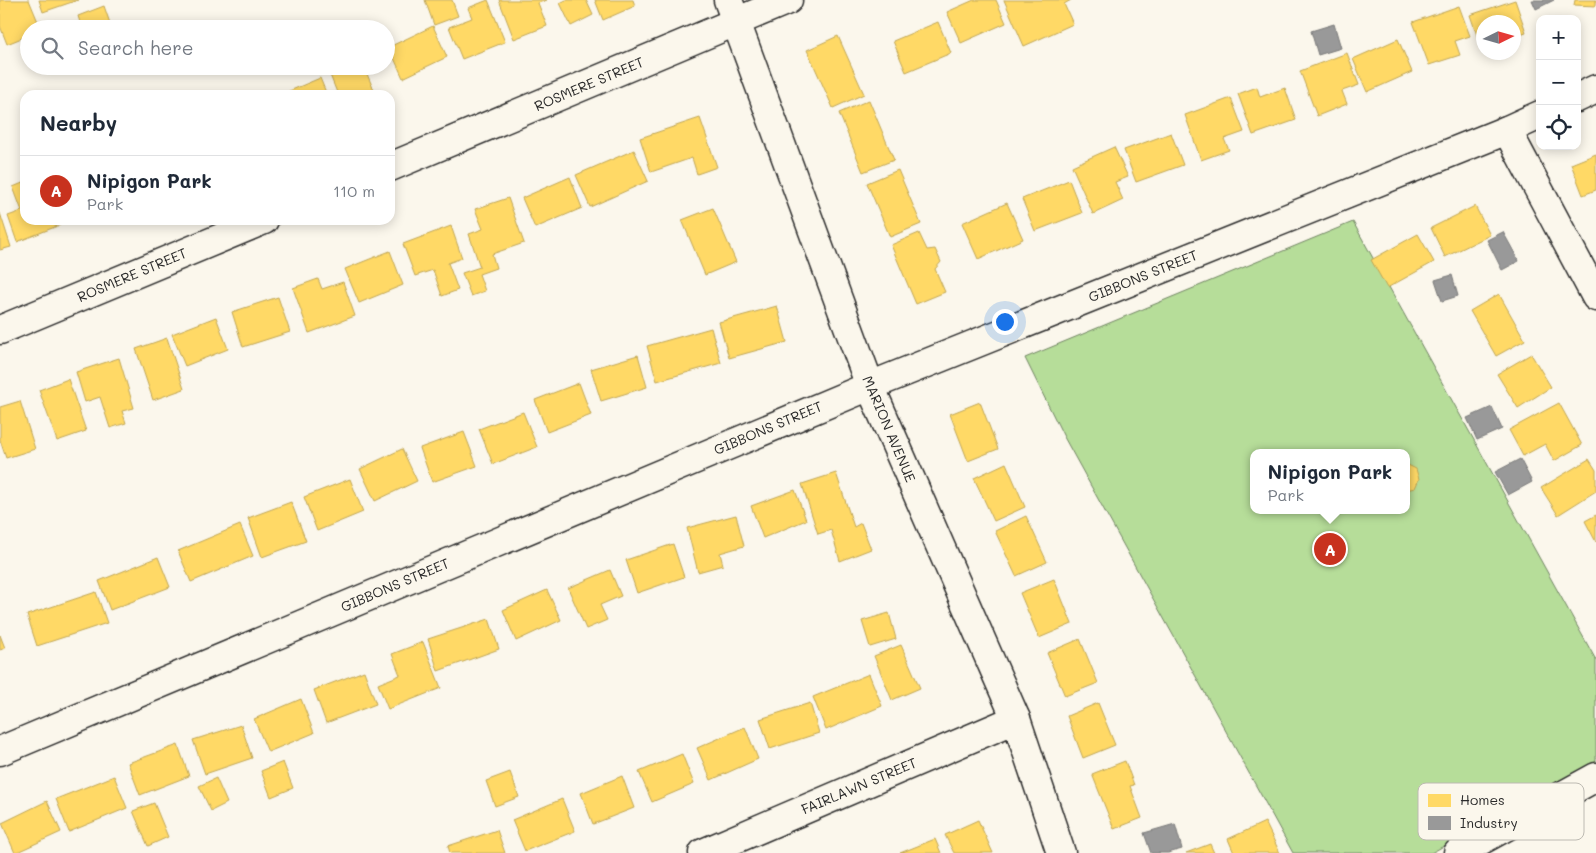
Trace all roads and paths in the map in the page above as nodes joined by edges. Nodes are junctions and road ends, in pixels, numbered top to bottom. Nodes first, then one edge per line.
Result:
1 (788, 0) edge
2 (733, 11) edge
3 (1596, 89) edge
4 (1581, 96) edge
5 (1536, 117) edge
6 (1507, 130) junction
7 (395, 165) edge
8 (252, 225) edge
9 (1596, 297) edge
10 (0, 330) edge
11 (870, 386) junction
12 (1016, 719) junction
13 (0, 751) edge
14 (1596, 777) edge
15 (1584, 784) edge
16 (1482, 840) edge
17 (703, 853) edge
18 (1061, 853) edge
19 (1458, 853) edge

1 - 2 street, ROSMERE STREET
2 - 7 street, ROSMERE STREET
2 - 11 street, MARION AVENUE
3 - 4 street
5 - 6 street, GIBBONS STREET
6 - 9 street
6 - 11 street, GIBBONS STREET
8 - 10 street, ROSMERE STREET
11 - 12 street, MARION AVENUE
11 - 13 street, GIBBONS STREET
12 - 17 street, FAIRLAWN STREET
12 - 18 street, MARION AVENUE
14 - 15 street
16 - 19 street

